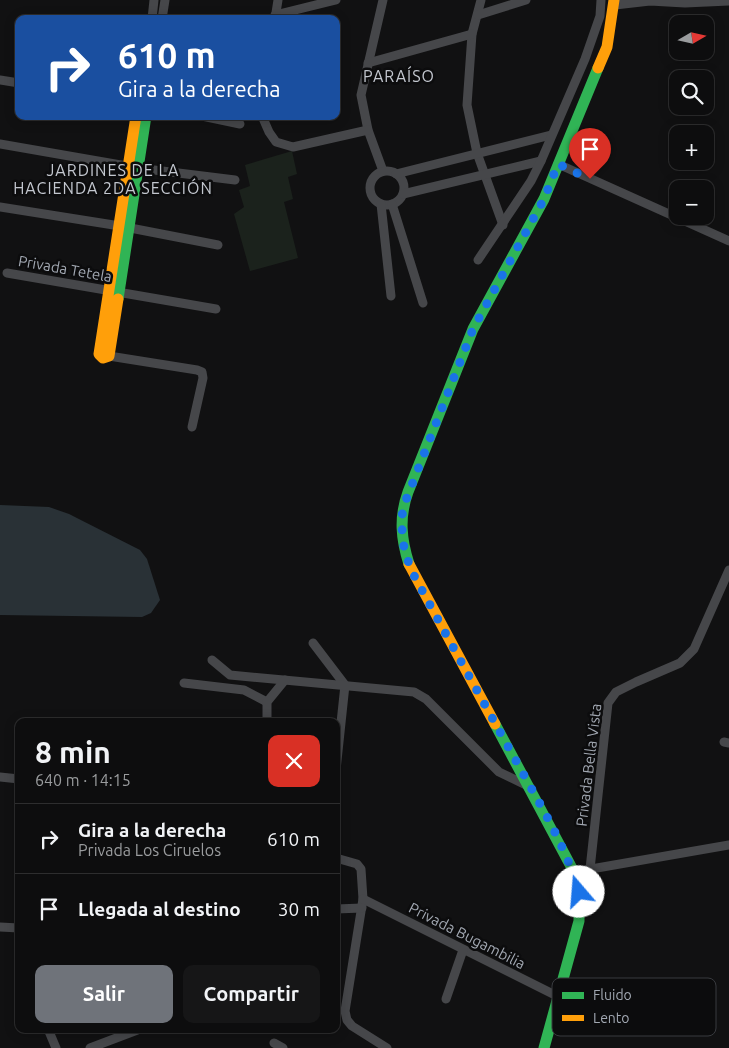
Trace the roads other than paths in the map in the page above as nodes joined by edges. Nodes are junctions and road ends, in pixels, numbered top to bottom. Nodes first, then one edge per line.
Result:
1 (154, 0) edge
2 (165, 0) edge
3 (278, 0) edge
4 (336, 0) edge
5 (383, 0) edge
6 (481, 0) edge
7 (526, 0) edge
8 (600, 0) edge
9 (685, 1) edge
10 (729, 1) edge
11 (614, 2) edge
12 (152, 15) edge
13 (163, 15) edge
14 (275, 15) edge
15 (282, 15) edge
16 (478, 15) junction
17 (472, 34) junction
18 (368, 63) junction
19 (0, 80) edge
20 (15, 82) edge
21 (136, 120) edge
22 (145, 120) edge
23 (221, 120) edge
24 (264, 120) edge
25 (240, 124) dead end
26 (368, 130) junction
27 (551, 135) junction
28 (0, 144) edge
29 (477, 154) junction
30 (541, 161) junction
31 (558, 164) junction
32 (133, 167) junction
33 (383, 171) junction
34 (396, 174) junction
35 (484, 174) junction
36 (235, 180) dead end
37 (403, 194) junction
38 (381, 204) junction
39 (392, 204) junction
40 (0, 208) edge
41 (503, 224) junction
42 (124, 227) junction
43 (729, 241) edge
44 (218, 245) dead end
45 (478, 260) dead end
46 (7, 273) dead end
47 (114, 291) junction
48 (391, 296) dead end
49 (423, 303) dead end
50 (216, 309) dead end
51 (109, 356) joint
52 (192, 427) dead end
53 (729, 570) edge
54 (313, 642) dead end
55 (212, 660) dead end
56 (285, 680) junction
57 (184, 683) dead end
58 (344, 686) junction
59 (266, 702) junction
60 (267, 718) edge
61 (340, 728) edge
62 (0, 777) edge
63 (15, 779) edge
64 (530, 787) junction
65 (729, 845) edge
66 (340, 859) edge
67 (590, 869) junction
68 (574, 872) junction
69 (362, 903) junction
70 (340, 908) edge
71 (0, 927) edge
72 (15, 927) edge
73 (463, 950) junction
74 (564, 978) edge
75 (552, 994) edge
76 (446, 999) dead end
77 (552, 1021) edge
78 (50, 1033) edge
79 (129, 1033) edge
80 (56, 1048) edge
81 (90, 1048) edge
82 (387, 1048) edge
83 (544, 1048) edge

1 - 12 street
2 - 13 street
3 - 14 street
4 - 15 street
5 - 18 street
6 - 16 street
7 - 16 street
8 - 27 street
9 - 10 street
9 - 11 street
11 - 31 main road
16 - 17 street
17 - 18 street
17 - 29 street
18 - 26 street
19 - 20 street
21 - 32 main road
22 - 32 main road
23 - 25 street
24 - 26 street
26 - 33 street
27 - 29 street
27 - 30 street
28 - 32 street
29 - 34 street
29 - 35 street
30 - 35 street
30 - 41 street
31 - 43 street
31 - 64 main road
32 - 36 street
32 - 42 main road
33 - 34 street
33 - 38 street
34 - 37 street
35 - 37 street
35 - 41 street
37 - 39 street
38 - 39 street
38 - 48 street
39 - 49 street
40 - 42 street
41 - 45 street
42 - 44 street
42 - 47 main road
46 - 47 street, Privada Tetela
47 - 50 street, Privada Tetela
47 - 51 main road
51 - 52 street
53 - 67 street, Privada Bella Vista
54 - 58 street
55 - 56 street
56 - 58 street
56 - 59 street
57 - 59 street
58 - 61 street
58 - 64 street
59 - 60 street
62 - 63 street
64 - 68 main road
65 - 67 street
66 - 69 street
67 - 68 street
68 - 74 main road
69 - 70 street
69 - 73 street, Privada Bugambilia
69 - 82 street
71 - 72 street
73 - 75 street, Privada Bugambilia
73 - 76 street
77 - 83 main road
78 - 80 street
79 - 81 street

